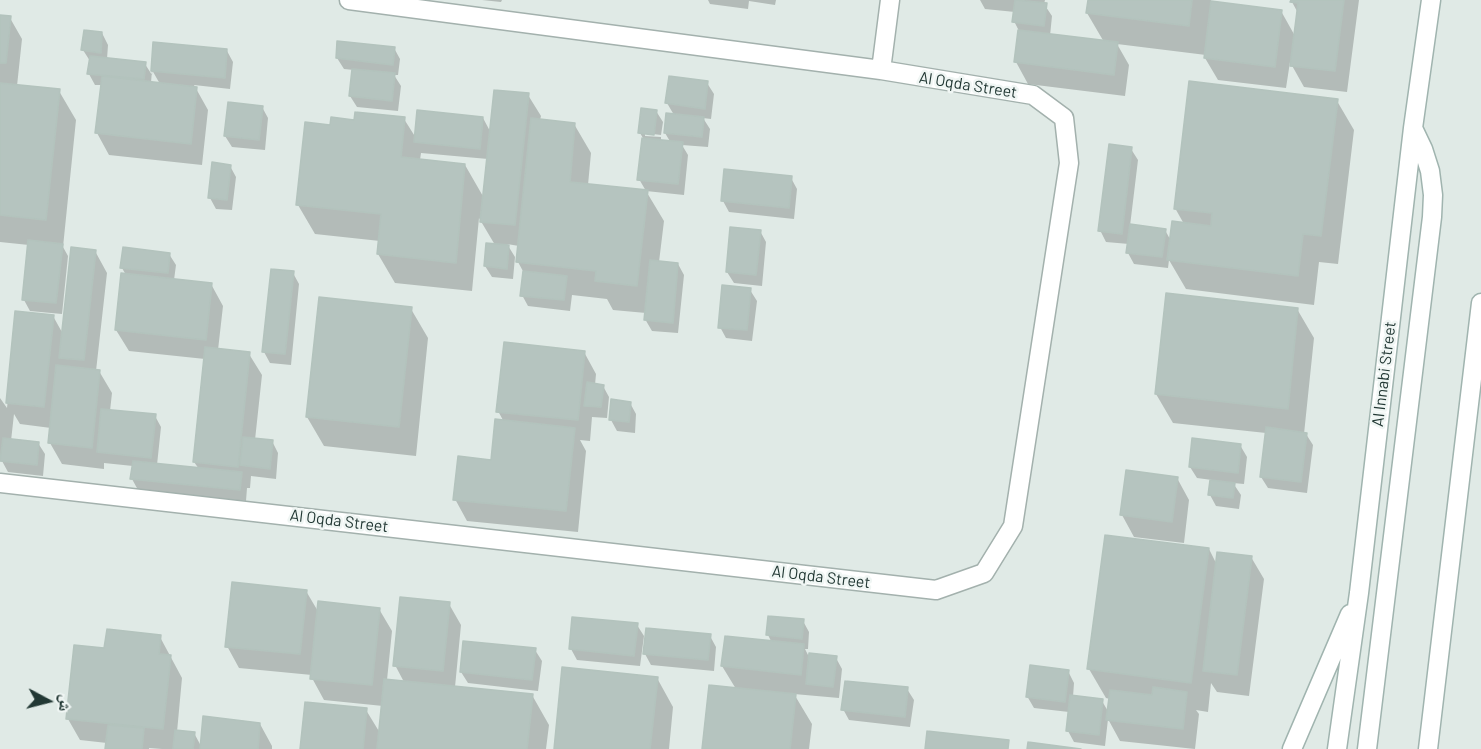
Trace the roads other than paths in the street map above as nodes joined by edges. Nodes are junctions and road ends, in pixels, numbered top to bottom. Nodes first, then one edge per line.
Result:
1 (350, 0) edge
2 (890, 0) edge
3 (1431, 0) edge
4 (880, 70) junction
5 (1413, 128) junction
6 (1481, 303) edge
7 (0, 483) edge
8 (1359, 594) junction
9 (1432, 721) junction
10 (1292, 749) edge
11 (1337, 749) edge
12 (1367, 749) edge
13 (1428, 749) edge
14 (1438, 749) edge

1 - 4 street, Al Oqda Street
2 - 4 street
3 - 5 street, Al Innabi Street
4 - 7 street, Al Oqda Street
5 - 8 street, Al Innabi Street
5 - 12 street
6 - 9 street
8 - 10 street
8 - 11 street, Al Innabi Street
9 - 13 street
9 - 14 street

